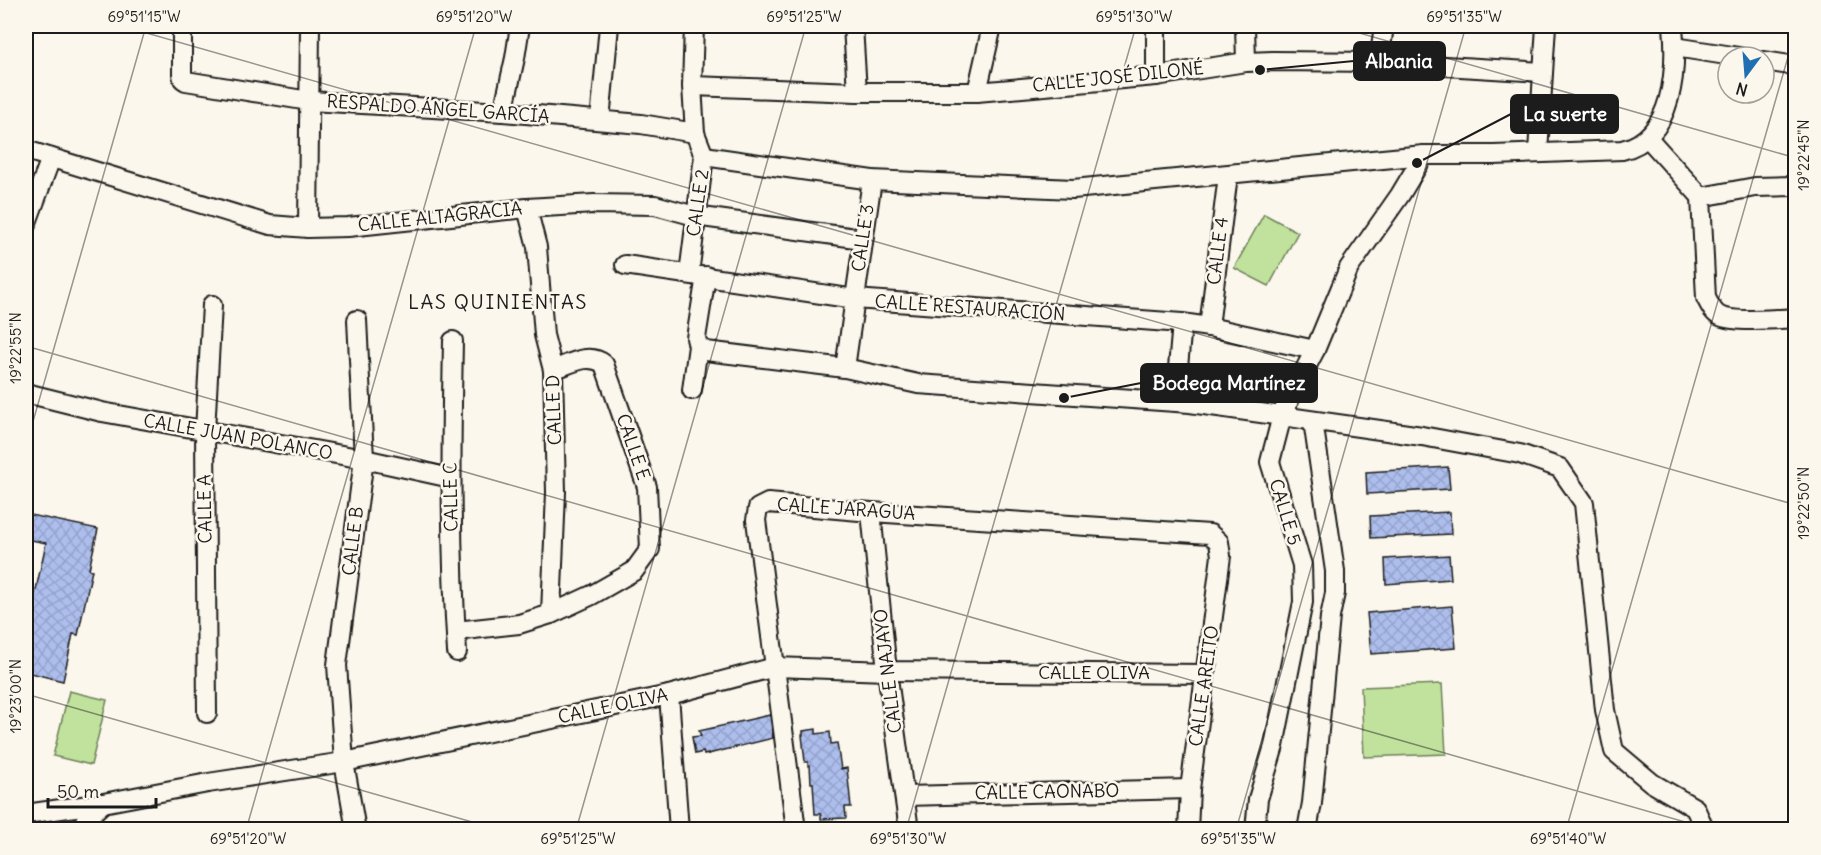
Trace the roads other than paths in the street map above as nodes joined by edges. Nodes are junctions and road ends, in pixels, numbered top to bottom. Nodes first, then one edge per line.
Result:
1 (182, 26) edge
2 (310, 26) edge
3 (520, 26) edge
4 (609, 26) edge
5 (694, 26) edge
6 (853, 26) edge
7 (992, 26) edge
8 (1156, 26) edge
9 (1245, 26) edge
10 (1384, 26) edge
11 (1546, 26) edge
12 (1672, 26) edge
13 (1675, 47) junction
14 (1716, 53) edge
15 (1246, 62) junction
16 (1378, 62) junction
17 (1776, 63) edge
18 (1796, 66) edge
19 (1543, 72) junction
20 (1156, 76) junction
21 (692, 87) junction
22 (856, 92) junction
23 (977, 92) junction
24 (309, 101) junction
25 (502, 112) junction
26 (600, 120) junction
27 (695, 133) junction
28 (1648, 138) junction
29 (26, 150) edge
30 (1538, 152) junction
31 (1424, 155) junction
32 (704, 156) junction
33 (51, 158) junction
34 (1228, 175) junction
35 (872, 180) junction
36 (1796, 186) edge
37 (1701, 197) junction
38 (527, 208) junction
39 (695, 216) junction
40 (26, 225) edge
41 (308, 228) junction
42 (863, 239) junction
43 (625, 265) dead end
44 (697, 275) junction
45 (855, 299) junction
46 (212, 305) dead end
47 (1796, 318) edge
48 (357, 320) dead end
49 (1182, 323) junction
50 (1209, 327) junction
51 (453, 341) dead end
52 (698, 346) junction
53 (1315, 351) junction
54 (845, 368) junction
55 (553, 370) junction
56 (692, 390) dead end
57 (26, 393) edge
58 (1175, 401) junction
59 (1282, 417) junction
60 (1313, 421) junction
61 (205, 430) junction
62 (364, 459) junction
63 (451, 478) junction
64 (871, 512) junction
65 (1220, 542) joint
66 (550, 614) junction
67 (456, 632) junction
68 (457, 652) dead end
69 (775, 667) junction
70 (887, 671) junction
71 (1205, 674) junction
72 (669, 695) junction
73 (207, 712) dead end
74 (344, 762) junction
75 (1190, 789) junction
76 (905, 796) junction
77 (103, 803) junction
78 (26, 814) edge
79 (81, 830) edge
80 (356, 830) edge
81 (679, 830) edge
82 (796, 830) edge
83 (909, 830) edge
84 (1188, 830) edge
85 (1255, 830) edge
86 (1307, 830) edge
87 (1705, 830) edge

1 - 24 street, RESPALDO ÁNGEL GARCÍA
2 - 24 street
3 - 25 street
4 - 26 street
5 - 21 street, CALLE 2
6 - 22 street
7 - 23 street
8 - 20 street
9 - 15 street
10 - 16 street
11 - 19 street
12 - 13 street
13 - 14 street
13 - 28 street
15 - 16 street, CALLE JOSÉ DILONÉ
15 - 20 street, CALLE JOSÉ DILONÉ
16 - 19 street, CALLE JOSÉ DILONÉ
17 - 18 street
19 - 30 street
20 - 23 street, CALLE JOSÉ DILONÉ
21 - 22 street, CALLE JOSÉ DILONÉ
21 - 27 street, CALLE 2
22 - 23 street, CALLE JOSÉ DILONÉ
24 - 25 street, RESPALDO ÁNGEL GARCÍA
24 - 41 street
25 - 26 street, RESPALDO ÁNGEL GARCÍA
26 - 27 street, RESPALDO ÁNGEL GARCÍA
27 - 32 street, CALLE 2
28 - 30 street
28 - 37 street
29 - 33 street, CALLE ALTAGRACIA
30 - 31 street
31 - 34 street
31 - 53 street, CALLE 5
32 - 35 street
32 - 39 street, CALLE 2
33 - 40 street
33 - 41 street, CALLE ALTAGRACIA
34 - 35 street
34 - 50 street, CALLE 4
35 - 42 street, CALLE 3
36 - 37 street
37 - 47 street
38 - 39 street, CALLE ALTAGRACIA
38 - 41 street, CALLE ALTAGRACIA
38 - 55 street, CALLE D
39 - 42 street, CALLE ALTAGRACIA
39 - 44 street, CALLE 2
42 - 45 street, CALLE 3
43 - 44 street, CALLE RESTAURACIÓN
44 - 45 street, CALLE RESTAURACIÓN
44 - 52 street, CALLE 2
45 - 49 street, CALLE RESTAURACIÓN
45 - 54 street, CALLE 3
46 - 61 street, CALLE A
48 - 62 street, CALLE B
49 - 50 street, CALLE RESTAURACIÓN
49 - 58 street
50 - 53 street, CALLE RESTAURACIÓN
51 - 63 street, CALLE C
52 - 54 street
52 - 56 street, CALLE 2
53 - 59 street, CALLE 5
54 - 58 street
55 - 66 street, CALLE D
55 - 66 street, CALLE E
57 - 61 street, CALLE JUAN POLANCO
58 - 59 street
59 - 60 street
59 - 85 street, CALLE 5
60 - 86 street
60 - 87 street
61 - 62 street, CALLE JUAN POLANCO
61 - 73 street, CALLE A
62 - 63 street, CALLE JUAN POLANCO
62 - 74 street, CALLE B
63 - 67 street, CALLE C
64 - 65 street, CALLE JARAGUA
64 - 69 street, CALLE JARAGUA
64 - 70 street, CALLE NAJAYO
65 - 71 street, CALLE AREITO
66 - 67 street, CALLE E
67 - 68 street, CALLE C
69 - 70 street, CALLE OLIVA
69 - 72 street, CALLE OLIVA
69 - 82 street, CALLE JARAGUA
70 - 71 street, CALLE OLIVA
70 - 76 street, CALLE NAJAYO
71 - 75 street, CALLE AREITO
72 - 74 street, CALLE OLIVA
72 - 81 street
74 - 77 street, CALLE OLIVA
74 - 80 street, CALLE B
75 - 76 street, CALLE CAONABO
75 - 84 street, CALLE AREITO
76 - 83 street, CALLE NAJAYO
77 - 78 street, CALLE OLIVA
77 - 79 street

